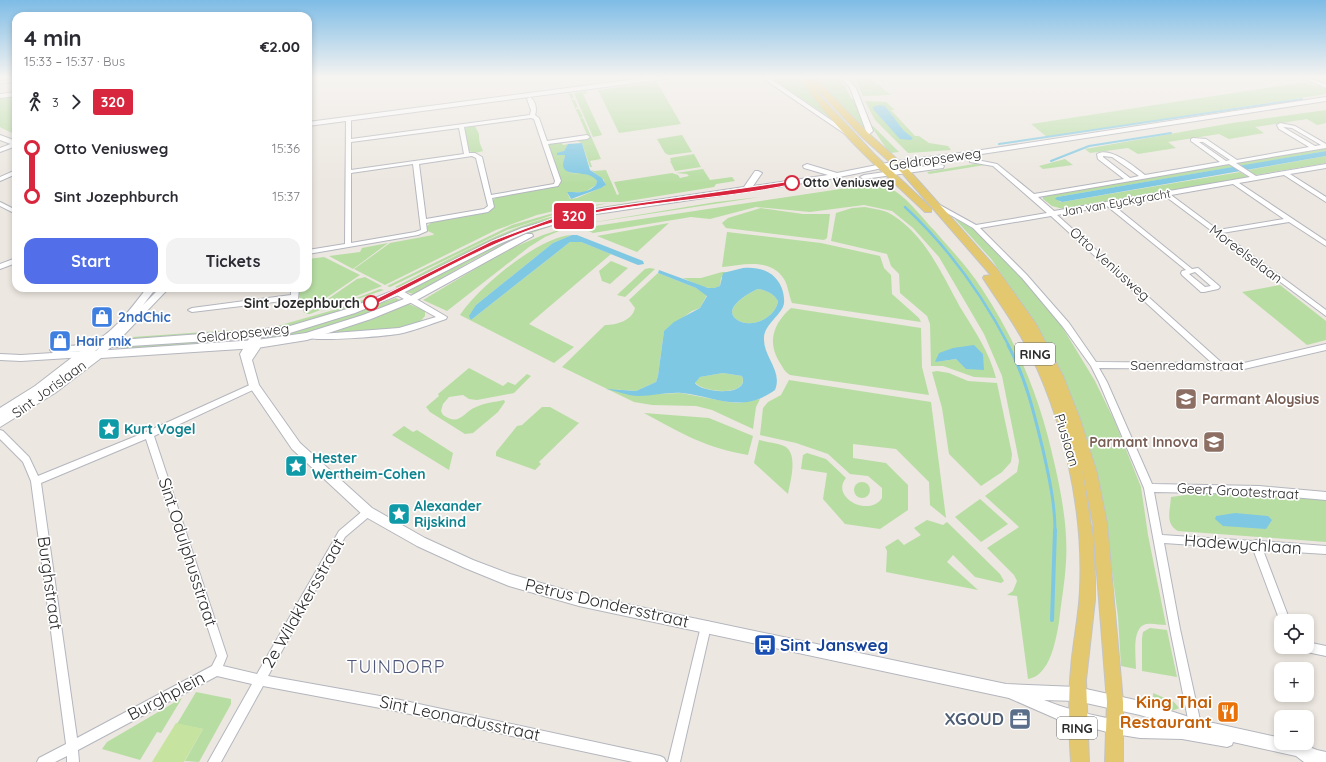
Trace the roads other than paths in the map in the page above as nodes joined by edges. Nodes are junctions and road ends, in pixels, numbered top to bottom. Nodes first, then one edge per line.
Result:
1 (397, 113) edge
2 (533, 113) edge
3 (817, 113) edge
4 (831, 113) edge
5 (844, 113) edge
6 (863, 113) edge
7 (1244, 113) edge
8 (532, 116) junction
9 (348, 119) junction
10 (312, 124) edge
11 (461, 126) junction
12 (1106, 134) junction
13 (865, 135) junction
14 (852, 136) junction
15 (0, 137) edge
16 (588, 137) dead end
17 (348, 141) junction
18 (12, 143) edge
19 (544, 143) junction
20 (12, 145) edge
21 (1326, 146) edge
22 (1314, 148) junction
23 (0, 150) edge
24 (467, 155) junction
25 (972, 161) junction
26 (416, 162) junction
27 (1231, 162) junction
28 (897, 163) junction
29 (806, 166) dead end
30 (1326, 166) edge
31 (885, 170) junction
32 (905, 171) junction
33 (348, 172) junction
34 (758, 173) dead end
35 (1285, 173) junction
36 (12, 174) edge
37 (839, 176) junction
38 (1143, 176) junction
39 (1254, 177) junction
40 (0, 179) edge
41 (1128, 179) junction
42 (1234, 182) junction
43 (746, 190) junction
44 (1167, 194) junction
45 (1033, 196) junction
46 (489, 197) junction
47 (1326, 200) edge
48 (932, 203) junction
49 (0, 204) edge
50 (1109, 204) junction
51 (12, 210) edge
52 (1054, 214) junction
53 (1289, 220) junction
54 (424, 221) junction
55 (976, 227) junction
56 (1217, 232) junction
57 (1326, 244) edge
58 (348, 246) junction
59 (312, 251) edge
60 (12, 262) edge
61 (0, 267) edge
62 (1191, 271) dead end
63 (148, 292) edge
64 (160, 292) edge
65 (295, 292) edge
66 (398, 292) junction
67 (412, 299) junction
68 (192, 310) dead end
69 (1326, 314) edge
70 (307, 336) junction
71 (254, 341) junction
72 (109, 344) junction
73 (1326, 347) edge
74 (97, 349) junction
75 (84, 354) junction
76 (0, 357) edge
77 (1094, 365) junction
78 (1221, 367) junction
79 (254, 386) junction
80 (0, 414) edge
81 (0, 423) edge
82 (0, 433) edge
83 (150, 434) junction
84 (36, 481) junction
85 (1150, 488) junction
86 (1326, 496) edge
87 (368, 512) junction
88 (1160, 539) junction
89 (1256, 544) junction
90 (1326, 550) edge
91 (1282, 614) edge
92 (706, 626) junction
93 (1314, 648) edge
94 (1326, 650) edge
95 (216, 670) junction
96 (259, 680) junction
97 (1006, 690) junction
98 (1077, 694) junction
99 (1115, 702) junction
100 (1076, 718) junction
101 (1115, 727) junction
102 (1196, 730) junction
103 (72, 746) junction
104 (1318, 759) edge
105 (44, 762) edge
106 (73, 762) edge
107 (214, 762) edge
108 (660, 762) edge
109 (674, 762) edge
110 (1080, 762) edge
111 (1114, 762) edge

1 - 9 street
2 - 8 street
3 - 14 street
4 - 14 main road, RING
5 - 13 main road, RING
6 - 13 street
7 - 12 main road, Geldropseweg
8 - 11 street
8 - 19 street
9 - 10 street
9 - 17 street
11 - 17 street
11 - 24 street
12 - 25 main road, Geldropseweg
12 - 28 main road, Geldropseweg
13 - 28 main road, RING
14 - 31 main road, RING
15 - 18 street
16 - 19 street
17 - 33 street
19 - 46 street
20 - 23 street
21 - 22 street, Jan van Eyckgracht
21 - 22 street, Jan van Eyckgracht
22 - 27 street, Jan van Eyckgracht
24 - 26 street
24 - 46 street
25 - 32 main road, Geldropseweg
25 - 45 street, Otto Veniusweg
26 - 33 street
26 - 54 street
27 - 27 street
27 - 38 street, Jan van Eyckgracht
27 - 39 street
28 - 31 main road, Geldropseweg
28 - 32 main road, RING
29 - 37 main road
30 - 35 street, Jan van Eyckgracht
31 - 32 main road, Geldropseweg
31 - 37 main road, Geldropseweg
31 - 67 main road, Geldropseweg
31 - 98 main road, Piuslaan / RING
32 - 48 main road, Piuslaan / RING
33 - 58 street
34 - 43 main road
35 - 39 street, Jan van Eyckgracht
35 - 47 street
36 - 40 street
37 - 43 main road, Geldropseweg
38 - 41 street, Jan van Eyckgracht
38 - 41 street, Jan van Eyckgracht
39 - 42 street, Jan van Eyckgracht
41 - 45 street, Jan van Eyckgracht
42 - 44 street, Jan van Eyckgracht
42 - 53 street
43 - 66 main road, Geldropseweg
44 - 50 street, Jan van Eyckgracht
44 - 56 street, Moreelselaan
45 - 52 street, Otto Veniusweg
46 - 54 street
48 - 55 street, Piuslaan
48 - 99 main road, Piuslaan / RING
49 - 51 street
50 - 52 street, Jan van Eyckgracht
50 - 62 street
52 - 55 street, Jan van Eyckgracht
52 - 78 street, Otto Veniusweg
53 - 56 street
53 - 57 street
54 - 58 street
55 - 77 street, Piuslaan
56 - 69 street, Moreelselaan
58 - 59 street
60 - 61 street
63 - 74 street
64 - 72 street
65 - 68 street, Geldropseweg
66 - 67 street
66 - 71 main road, Geldropseweg
67 - 70 main road, Geldropseweg
67 - 70 street, Geldropseweg
70 - 71 main road, Geldropseweg
71 - 72 main road, Geldropseweg
71 - 74 main road, Geldropseweg
71 - 79 street, Petrus Dondersstraat
72 - 74 main road, Geldropseweg
73 - 78 street, Saenredamstraat
74 - 75 main road, Sint Jorislaan
74 - 76 street, Geldropseweg
74 - 81 main road, Sint Jorislaan
75 - 76 street, Geldropseweg
75 - 80 main road, Sint Jorislaan
77 - 78 street, Saenredamstraat
77 - 85 street, Piuslaan
79 - 83 street
79 - 87 street, Petrus Dondersstraat
82 - 84 street, Burghstraat
83 - 84 street
83 - 95 street, Sint Odulphusstraat
84 - 103 street, Burghstraat
85 - 86 street, Geert Grootestraat
85 - 88 street, Piuslaan
87 - 92 street, Petrus Dondersstraat
87 - 96 street, 2e Wilakkersstraat
88 - 89 street, Hadewychlaan
88 - 102 street, Piuslaan
89 - 90 street, Hadewychlaan
89 - 91 street
92 - 97 street, Petrus Dondersstraat
92 - 109 street
93 - 94 street
95 - 96 street, Burghplein
95 - 103 street, Burghplein
96 - 107 street
96 - 108 street, Sint Leonardusstraat
97 - 98 street, Petrus Dondersstraat
97 - 100 street, Petrus Dondersstraat
98 - 99 street, Petrus Dondersstraat
98 - 100 main road, Piuslaan / RING
99 - 101 main road, Piuslaan / RING
99 - 102 street, Petrus Dondersstraat
100 - 101 street, Petrus Dondersstraat
100 - 110 main road, Piuslaan / RING
101 - 102 street, Petrus Dondersstraat
101 - 111 main road, Piuslaan / RING
102 - 104 street
103 - 105 street, Burghplein
103 - 106 street

